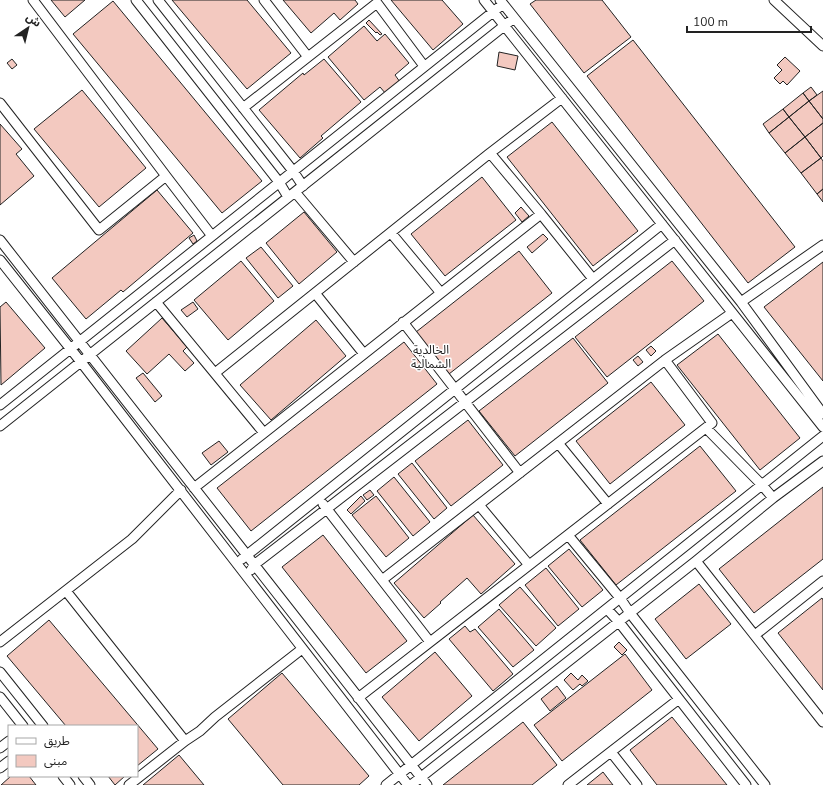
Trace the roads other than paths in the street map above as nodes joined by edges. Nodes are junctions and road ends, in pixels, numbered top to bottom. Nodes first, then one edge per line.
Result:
1 (33, 0) edge
2 (136, 0) edge
3 (158, 0) edge
4 (264, 0) edge
5 (484, 0) edge
6 (774, 0) edge
7 (376, 2) edge
8 (502, 2) edge
9 (493, 11) junction
10 (514, 18) junction
11 (504, 26) junction
12 (823, 46) edge
13 (308, 57) junction
14 (424, 66) junction
15 (562, 98) junction
16 (0, 103) edge
17 (243, 108) junction
18 (490, 153) junction
19 (293, 171) junction
20 (166, 176) junction
21 (279, 182) junction
22 (295, 192) junction
23 (541, 214) junction
24 (662, 224) junction
25 (391, 233) junction
26 (212, 236) junction
27 (0, 240) edge
28 (675, 240) junction
29 (823, 245) edge
30 (0, 260) edge
31 (354, 262) junction
32 (593, 279) junction
33 (442, 292) junction
34 (315, 293) junction
35 (156, 302) junction
36 (741, 302) junction
37 (732, 313) junction
38 (403, 322) junction
39 (79, 342) junction
40 (70, 349) junction
41 (364, 354) junction
42 (90, 355) junction
43 (665, 360) junction
44 (81, 362) junction
45 (215, 373) junction
46 (455, 388) junction
47 (465, 403) junction
48 (0, 405) edge
49 (823, 414) edge
50 (0, 426) edge
51 (706, 428) junction
52 (823, 428) edge
53 (264, 432) junction
54 (823, 436) edge
55 (558, 443) junction
56 (823, 461) edge
57 (520, 473) junction
58 (762, 485) junction
59 (194, 488) junction
60 (181, 490) junction
61 (318, 498) junction
62 (773, 498) junction
63 (608, 504) junction
64 (479, 505) junction
65 (327, 509) junction
66 (568, 535) junction
67 (247, 555) junction
68 (696, 561) junction
69 (236, 563) junction
70 (254, 565) junction
71 (529, 565) junction
72 (246, 576) junction
73 (382, 580) junction
74 (823, 581) edge
75 (66, 591) junction
76 (620, 598) junction
77 (607, 609) junction
78 (630, 613) junction
79 (619, 622) junction
80 (755, 635) junction
81 (0, 642) edge
82 (430, 642) junction
83 (302, 649) junction
84 (0, 672) edge
85 (0, 697) edge
86 (358, 698) junction
87 (679, 699) junction
88 (37, 718) junction
89 (823, 722) edge
90 (22, 725) edge
91 (29, 725) edge
92 (42, 725) edge
93 (185, 741) junction
94 (8, 742) edge
95 (0, 748) edge
96 (611, 752) junction
97 (8, 762) edge
98 (411, 765) junction
99 (0, 768) edge
100 (399, 774) junction
101 (64, 777) edge
102 (84, 777) edge
103 (421, 777) junction
104 (70, 785) edge
105 (90, 785) edge
106 (128, 785) edge
107 (386, 785) edge
108 (408, 785) edge
109 (411, 785) edge
110 (427, 785) edge
111 (568, 785) edge
112 (637, 785) edge
113 (746, 785) edge
114 (766, 785) edge

1 - 20 street
2 - 21 street
3 - 17 street
4 - 13 street
5 - 9 street
6 - 12 street
7 - 13 street
7 - 14 street
8 - 9 street
8 - 10 street
9 - 11 street
9 - 14 street
10 - 11 street
10 - 36 street
11 - 15 street
11 - 22 street
13 - 17 street
14 - 19 street
15 - 18 street
15 - 24 street
16 - 20 street
17 - 19 street
18 - 23 street
18 - 25 street
19 - 21 street
19 - 22 street
20 - 26 street
21 - 22 street
21 - 26 street
22 - 31 street
22 - 35 street
23 - 32 street
23 - 33 street
24 - 28 street
24 - 32 street
25 - 31 street
25 - 33 street
26 - 39 street
27 - 39 street
28 - 37 street
28 - 47 street
29 - 36 street
30 - 40 street
31 - 34 street
32 - 46 street
33 - 38 street
34 - 41 street
34 - 45 street
35 - 42 street
35 - 45 street
36 - 49 street
37 - 43 street
37 - 52 street
38 - 41 street
38 - 46 street
39 - 40 street
39 - 42 street
40 - 44 street
40 - 48 street
41 - 53 street
42 - 44 street
42 - 59 street
43 - 51 street
43 - 55 street
44 - 50 street
44 - 60 street
45 - 53 street
46 - 47 street
46 - 61 street
47 - 57 street
47 - 65 street
51 - 58 street
51 - 63 street
53 - 59 street
54 - 58 street
55 - 57 street
55 - 63 street
56 - 62 street
57 - 64 street
58 - 62 street
58 - 76 street
59 - 67 street
60 - 69 street
60 - 75 street
61 - 65 street
61 - 67 street
62 - 68 street
63 - 66 street
64 - 71 street
64 - 73 street
65 - 70 street
65 - 73 street
66 - 71 street
66 - 76 street
67 - 69 street
67 - 70 street
68 - 78 street
68 - 80 street
69 - 72 street
70 - 72 street
70 - 86 street
71 - 82 street
72 - 83 street
73 - 82 street
74 - 80 street
75 - 81 street
75 - 93 street
76 - 77 street
76 - 78 street
77 - 79 street
77 - 98 street
78 - 79 street
78 - 114 street
79 - 87 street
79 - 103 street
80 - 89 street
82 - 86 street
83 - 93 street
83 - 100 street
84 - 88 street
85 - 90 street
86 - 98 street
87 - 96 street
87 - 113 street
88 - 91 street
88 - 92 street
93 - 106 street
94 - 95 street
96 - 111 street
96 - 112 street
97 - 99 street
98 - 100 street
98 - 103 street
100 - 107 street
100 - 108 street
101 - 104 street
102 - 105 street
103 - 109 street
103 - 110 street

